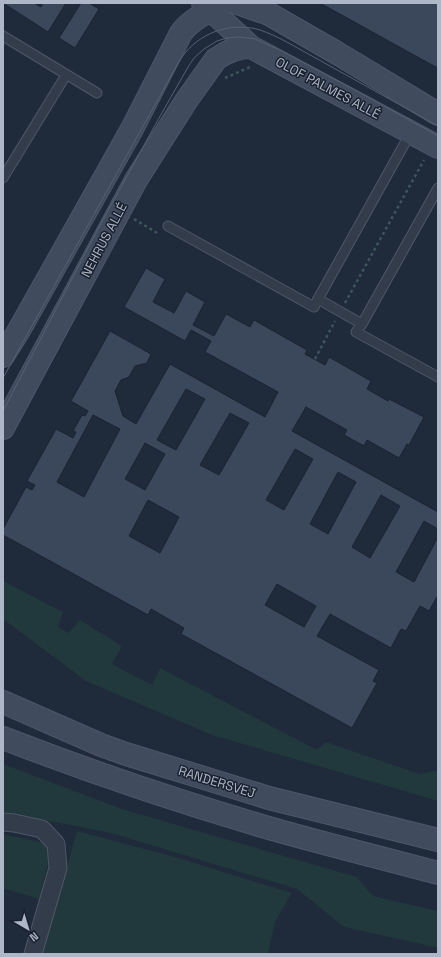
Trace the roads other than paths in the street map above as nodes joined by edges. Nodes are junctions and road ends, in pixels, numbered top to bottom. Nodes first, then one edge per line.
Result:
1 (237, 3) edge
2 (216, 5) edge
3 (3, 36) edge
4 (225, 43) junction
5 (252, 57) junction
6 (66, 75) junction
7 (97, 94) dead end
8 (438, 114) edge
9 (411, 132) junction
10 (431, 153) edge
11 (3, 178) edge
12 (438, 188) edge
13 (168, 226) road end
14 (318, 299) junction
15 (362, 324) junction
16 (3, 356) edge
17 (438, 378) edge
18 (3, 428) edge
19 (3, 702) edge
20 (3, 738) edge
21 (3, 822) edge
22 (438, 840) edge
23 (438, 873) edge
24 (33, 954) edge

1 - 8 street
2 - 4 street, OLOF PALMES ALLÉ
2 - 16 street
3 - 6 lane
4 - 5 street, OLOF PALMES ALLÉ
4 - 5 street
4 - 18 street, NEHRUS ALLÉ
5 - 9 street, OLOF PALMES ALLÉ
6 - 7 lane
6 - 11 lane
9 - 10 street, OLOF PALMES ALLÉ
9 - 14 lane
12 - 15 lane
13 - 14 lane
14 - 15 lane
15 - 17 lane
19 - 22 street, RANDERSVEJ
20 - 23 street
21 - 24 street

